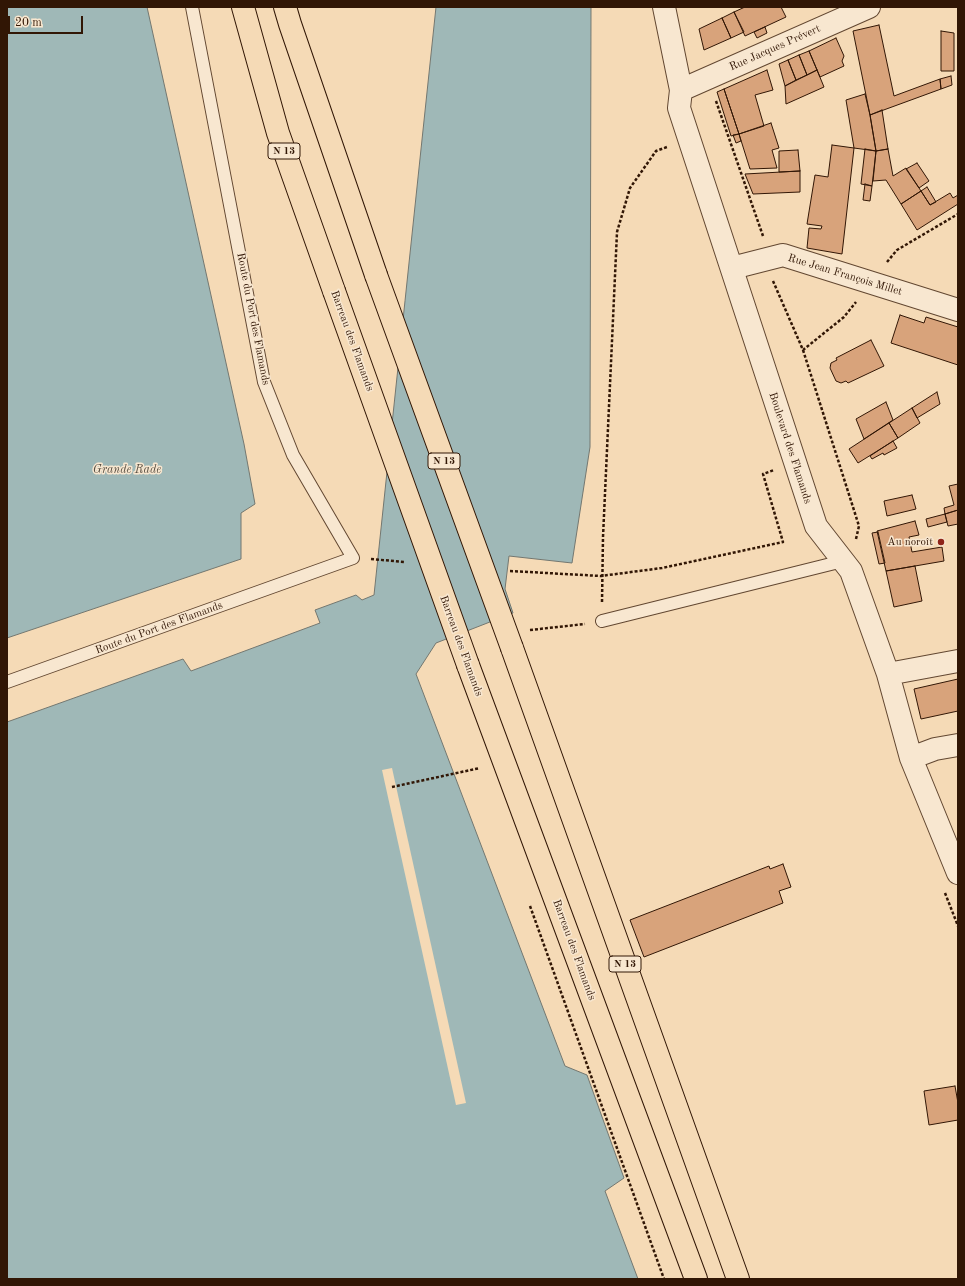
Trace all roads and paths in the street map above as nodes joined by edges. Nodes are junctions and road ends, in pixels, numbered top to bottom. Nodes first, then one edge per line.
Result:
1 (192, 7) edge
2 (243, 7) edge
3 (285, 7) edge
4 (664, 7) edge
5 (869, 7) edge
6 (681, 90) junction
7 (690, 139) junction
8 (958, 214) edge
9 (732, 268) junction
10 (871, 283) junction
11 (958, 310) edge
12 (803, 350) dead end
13 (795, 463) junction
14 (847, 566) junction
15 (509, 571) dead end
16 (601, 576) junction
17 (602, 621) junction
18 (526, 631) dead end
19 (958, 661) edge
20 (888, 674) junction
21 (7, 682) edge
22 (958, 745) edge
23 (911, 758) junction
24 (478, 761) dead end
25 (392, 787) dead end
26 (958, 873) edge
27 (529, 903) dead end
28 (664, 1279) edge
29 (696, 1279) edge
30 (738, 1279) edge

1 - 21 lane, Route du Port des Flamands
2 - 29 highway, Barreau des Flamands / N 13, bridge
3 - 30 highway, N 13, bridge
4 - 6 street, Boulevard des Flamands
5 - 6 street, Rue Jacques Prévert
6 - 7 street, Boulevard des Flamands
7 - 9 street, Boulevard des Flamands
7 - 16 path
8 - 10 path
9 - 10 street, Rue Jean François Millet
9 - 13 street, Boulevard des Flamands
10 - 11 street, Rue Jean François Millet
12 - 14 path
13 - 14 street, Boulevard des Flamands
13 - 16 path
14 - 17 lane
14 - 20 street, Boulevard des Flamands
15 - 16 path
16 - 17 path
17 - 18 path
19 - 20 street
20 - 23 street, Boulevard des Flamands
22 - 23 street
23 - 26 street, Boulevard des Flamands
24 - 25 path
27 - 28 path

